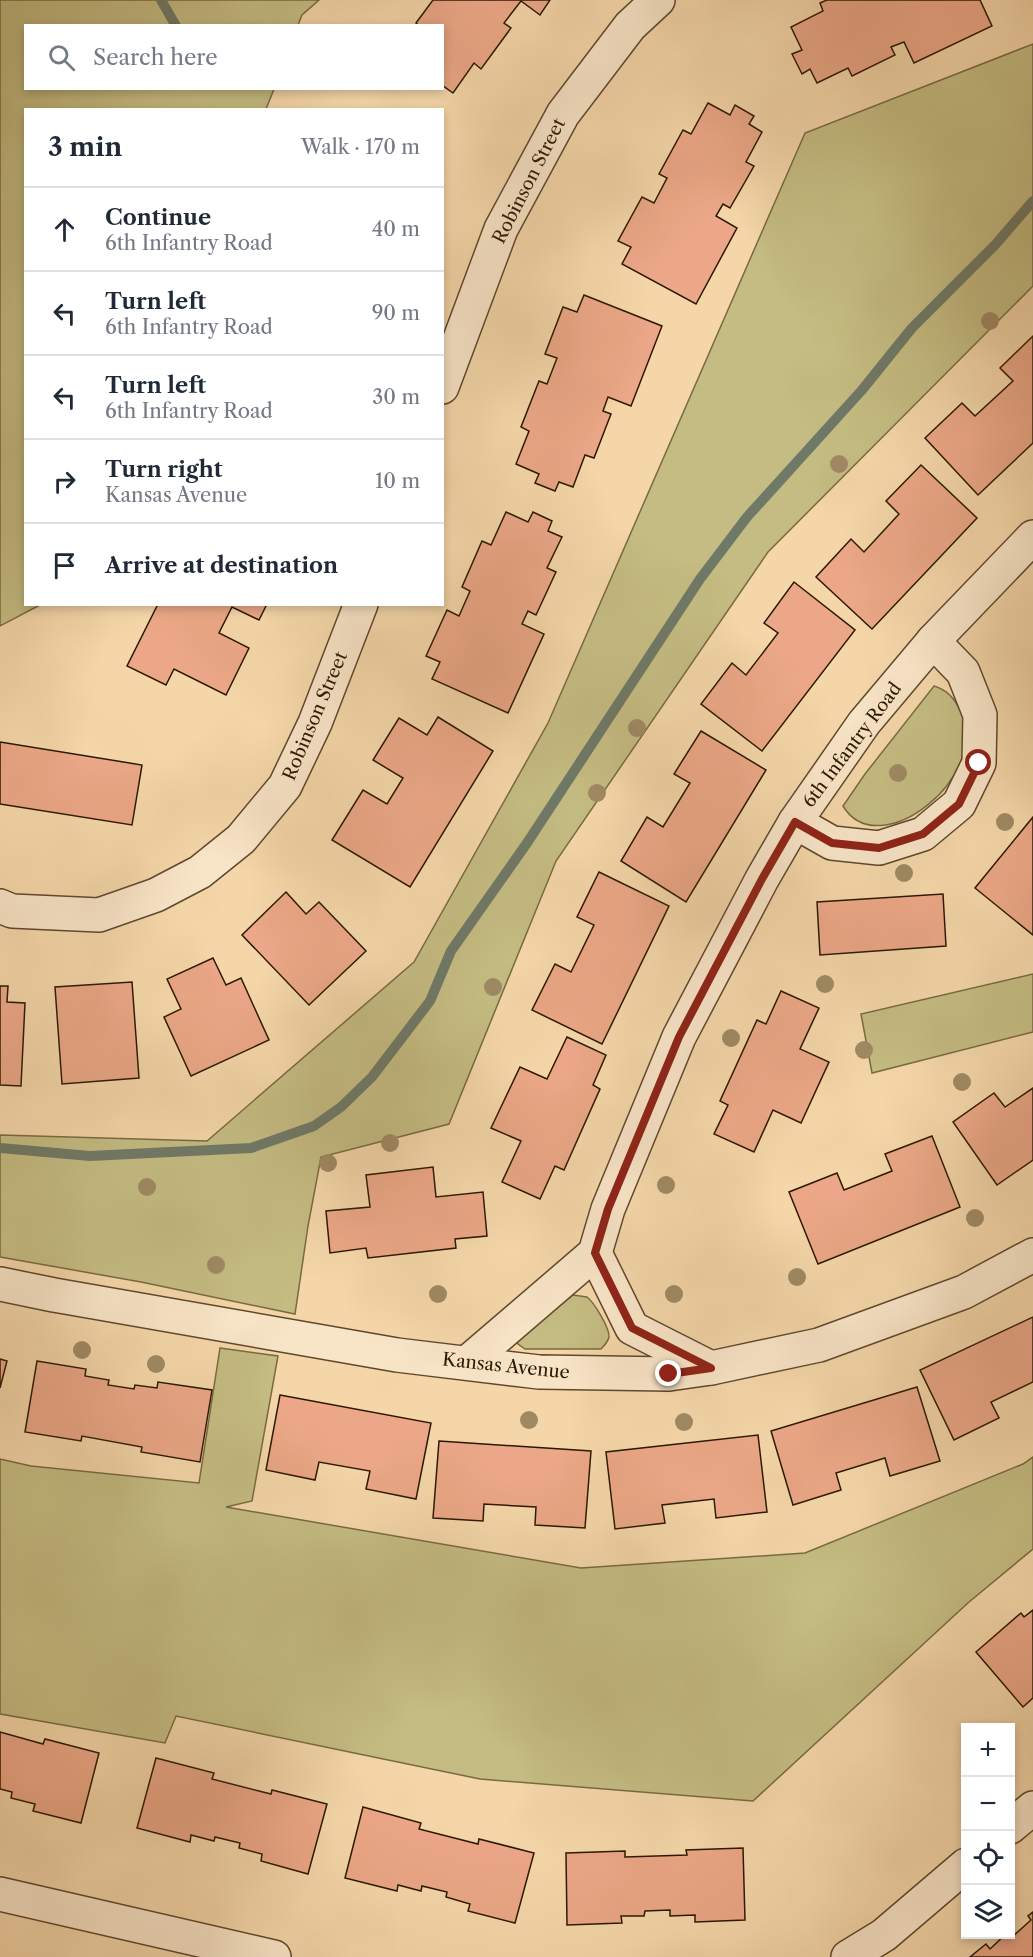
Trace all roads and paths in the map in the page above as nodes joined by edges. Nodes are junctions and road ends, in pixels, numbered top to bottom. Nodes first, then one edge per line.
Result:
1 (658, 0) edge
2 (444, 382) edge
3 (1033, 537) edge
4 (360, 606) edge
5 (933, 641) junction
6 (795, 822) junction
7 (0, 906) edge
8 (595, 1253) junction
9 (1033, 1255) edge
10 (0, 1284) edge
11 (468, 1362) junction
12 (711, 1368) junction
13 (1033, 1808) edge
14 (1015, 1824) edge
15 (961, 1869) edge
16 (0, 1894) edge
17 (274, 1957) edge
18 (848, 1957) edge

1 - 2 street, Robinson Street
3 - 5 street, 6th Infantry Road
4 - 7 street, Robinson Street
5 - 6 street, 6th Infantry Road
5 - 6 street, 6th Infantry Road
6 - 8 street, 6th Infantry Road
8 - 11 street
8 - 12 street
9 - 12 street, Kansas Avenue
10 - 11 street, Kansas Avenue
11 - 12 street, Kansas Avenue
13 - 14 street
15 - 18 street
16 - 17 street

